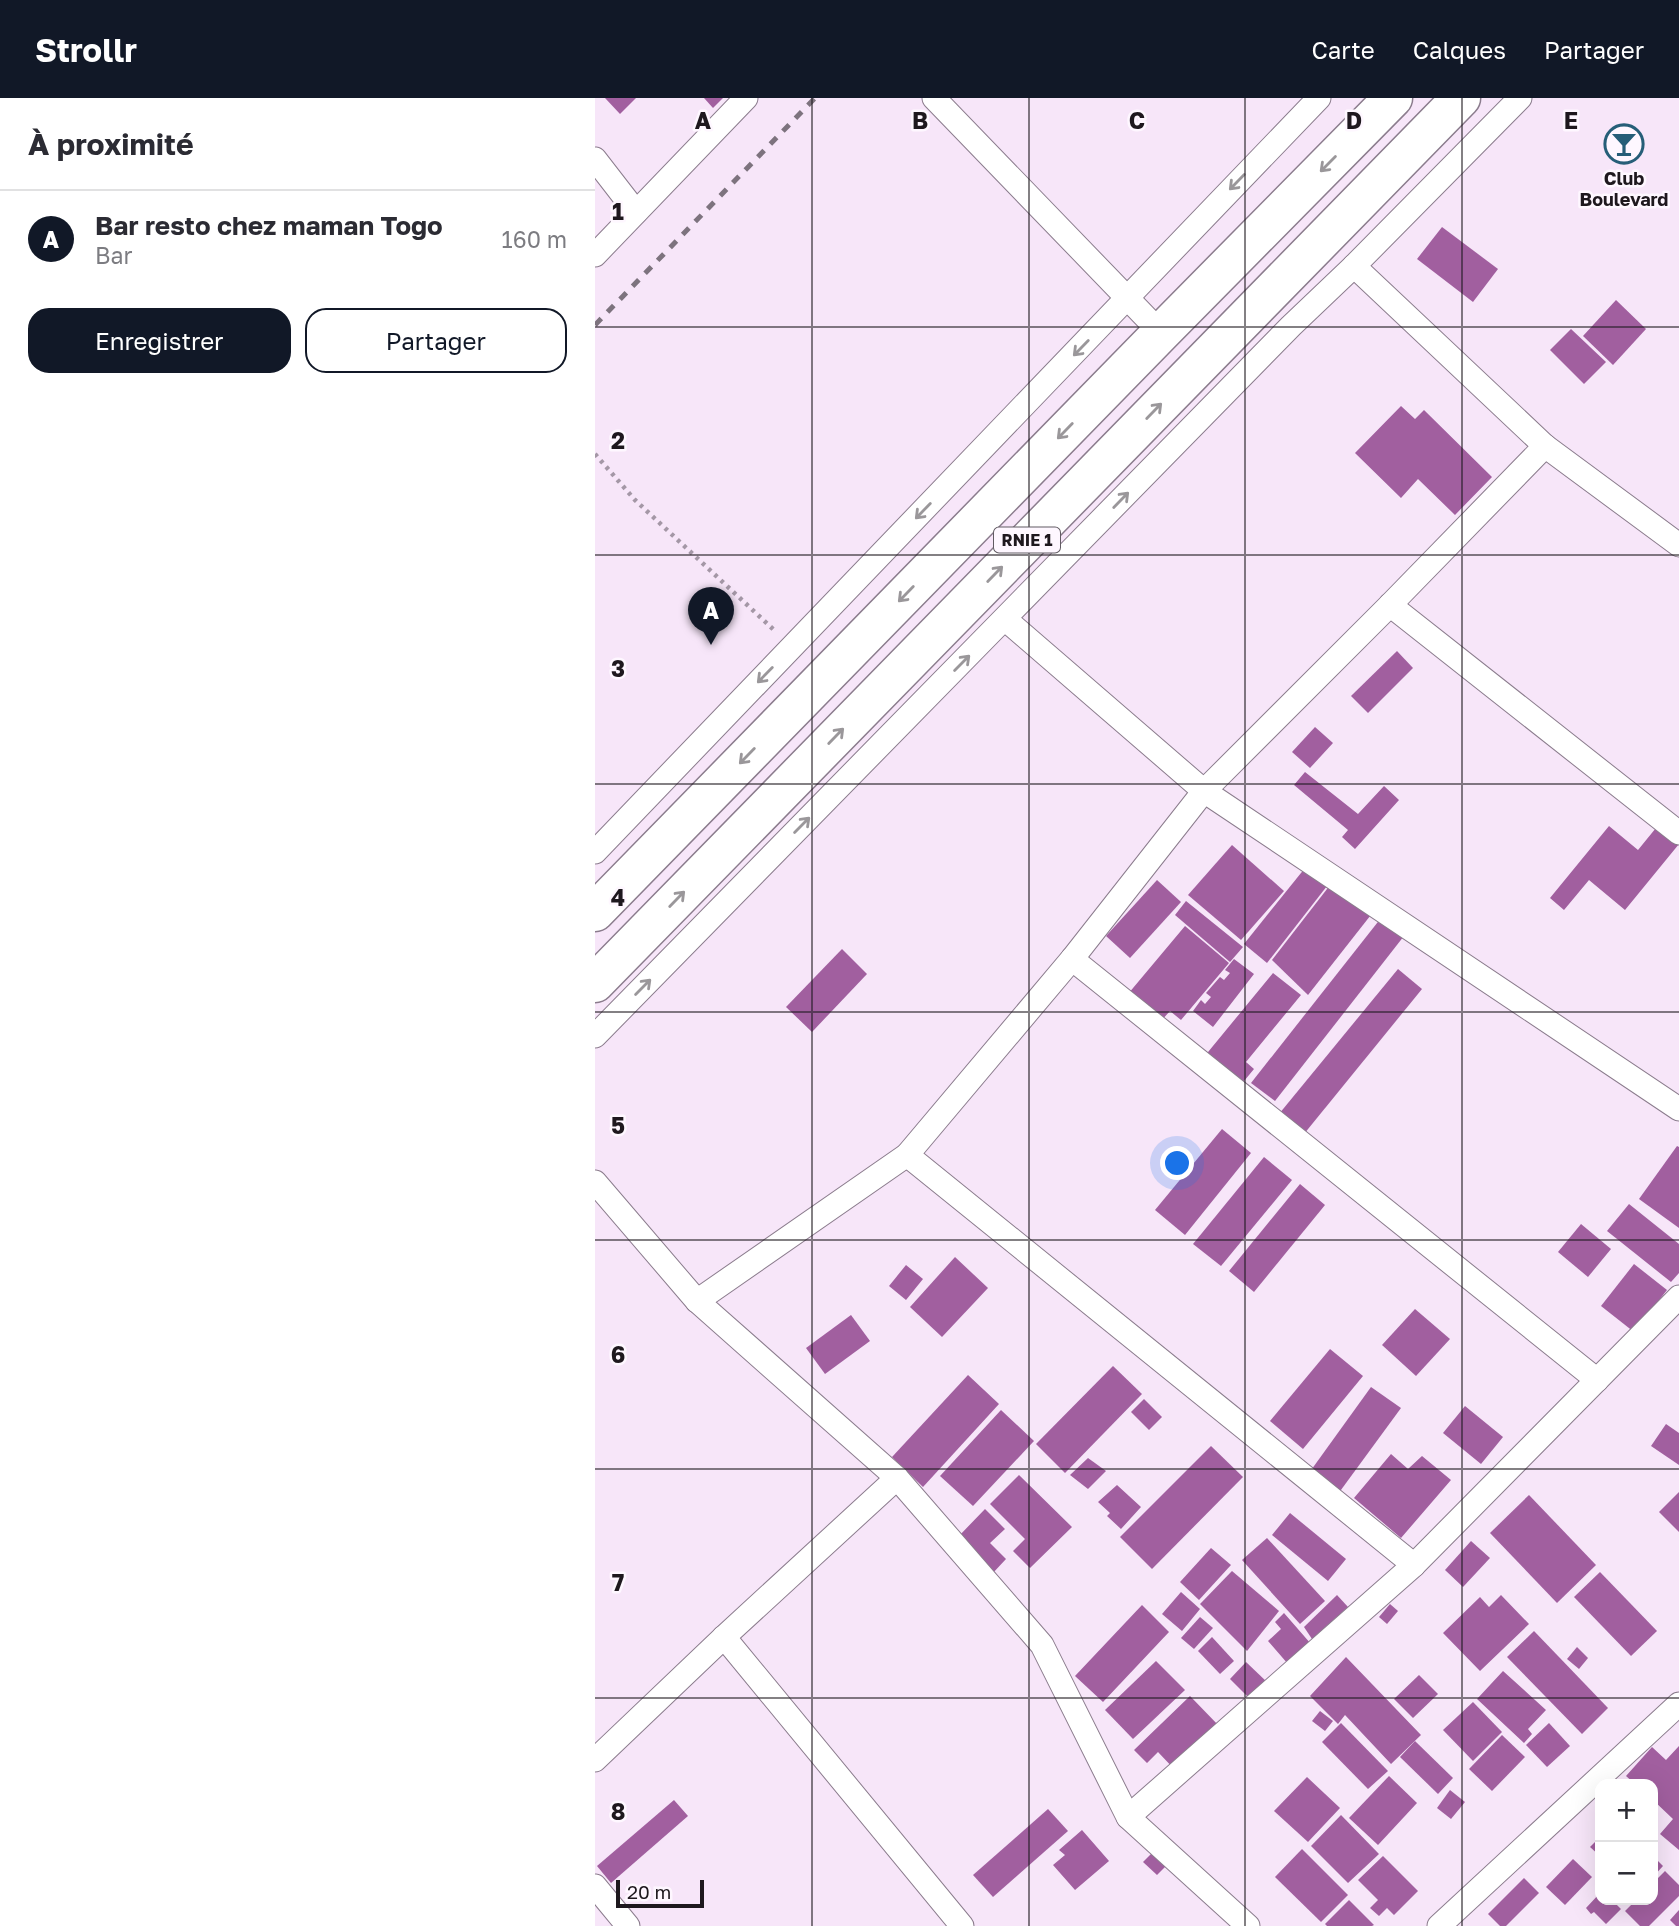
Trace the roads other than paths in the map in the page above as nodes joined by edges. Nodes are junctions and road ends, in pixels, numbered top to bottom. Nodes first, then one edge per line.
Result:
1 (746, 98) edge
2 (934, 98) edge
3 (1319, 98) edge
4 (1393, 98) edge
5 (1461, 98) edge
6 (1520, 98) edge
7 (595, 159) edge
8 (636, 212) junction
9 (595, 255) edge
10 (1354, 266) junction
11 (1128, 299) junction
12 (1161, 333) junction
13 (1545, 446) junction
14 (1679, 545) edge
15 (1390, 605) junction
16 (1005, 619) junction
17 (1204, 791) junction
18 (1679, 833) edge
19 (595, 852) edge
20 (595, 912) edge
21 (1072, 959) junction
22 (595, 983) edge
23 (595, 1036) edge
24 (1679, 1109) edge
25 (907, 1156) junction
26 (595, 1182) edge
27 (1679, 1297) edge
28 (698, 1301) junction
29 (1597, 1380) junction
30 (897, 1478) junction
31 (1414, 1565) junction
32 (724, 1637) junction
33 (1679, 1703) edge
34 (595, 1760) edge
35 (1128, 1817) junction
36 (595, 1886) edge
37 (628, 1926) edge
38 (962, 1926) edge
39 (1248, 1926) edge
40 (1439, 1926) edge

1 - 8 street
2 - 11 street
3 -> 11 street
4 -> 12 highway, RNIE 1
22 -> 5 highway, RNIE 1
6 - 10 street
7 - 8 street
8 - 9 street
10 - 13 street
16 -> 10 street
11 - 12 street
11 -> 19 street
12 -> 20 highway, RNIE 1
13 - 14 street
13 - 15 street
15 - 17 street
15 - 18 street
16 - 17 street
23 -> 16 street
17 - 21 street
17 - 24 street
21 - 25 street
21 - 29 street
25 - 28 street
25 - 31 street
26 - 28 street
27 - 29 street
28 - 30 street
29 - 31 street
30 - 32 street
30 - 35 street
31 - 35 street
32 - 34 street
32 - 38 street
33 - 40 street
35 - 39 street
36 - 37 street

